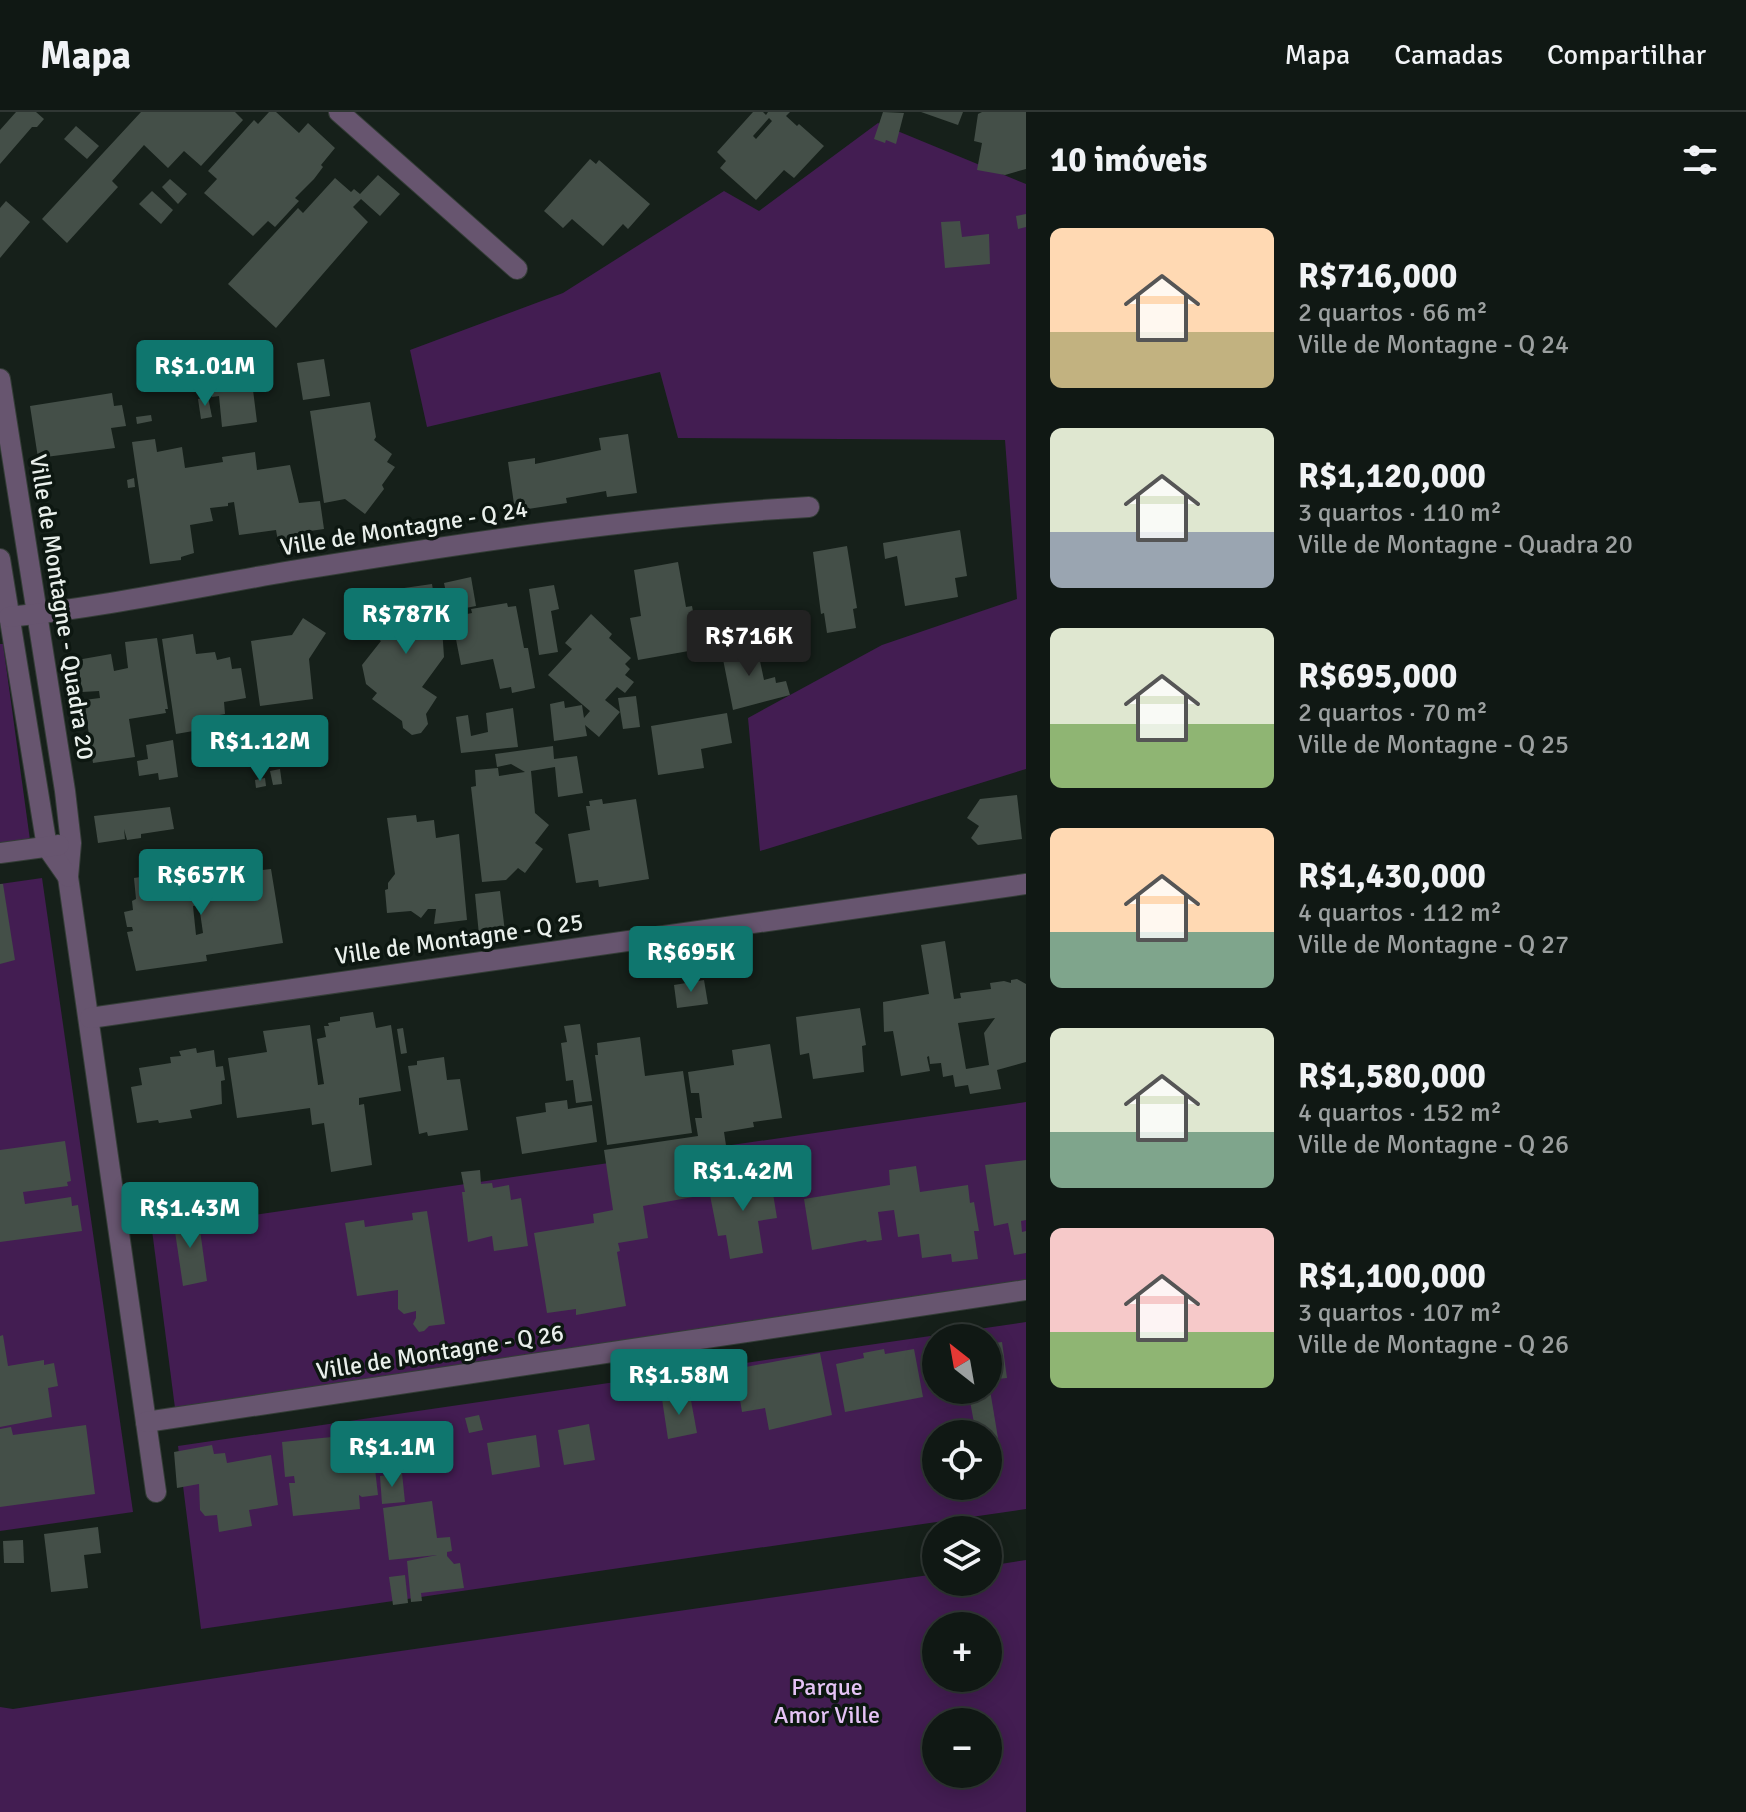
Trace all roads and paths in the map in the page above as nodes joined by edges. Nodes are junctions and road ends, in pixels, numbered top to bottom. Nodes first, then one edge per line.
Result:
1 (339, 112) edge
2 (517, 269) dead end
3 (0, 379) edge
4 (809, 507) dead end
5 (0, 559) edge
6 (36, 614) junction
7 (9, 617) junction
8 (71, 843) junction
9 (47, 847) junction
10 (0, 853) edge
11 (68, 877) junction
12 (1026, 884) edge
13 (90, 1018) junction
14 (1026, 1290) edge
15 (146, 1422) junction
16 (156, 1492) dead end

1 - 2 street
3 - 6 street, Ville de Montagne - Quadra 20
4 - 6 street, Ville de Montagne - Q 24
5 - 7 street
6 - 7 street, Ville de Montagne - Q 24
6 - 8 street, Ville de Montagne - Quadra 20
7 - 9 street
8 - 9 street
8 - 11 street, Ville de Montagne - Quadra 20
9 - 10 street
9 - 11 street
11 - 13 street
12 - 13 street, Ville de Montagne - Q 25
13 - 15 street
14 - 15 street, Ville de Montagne - Q 26
15 - 16 street

